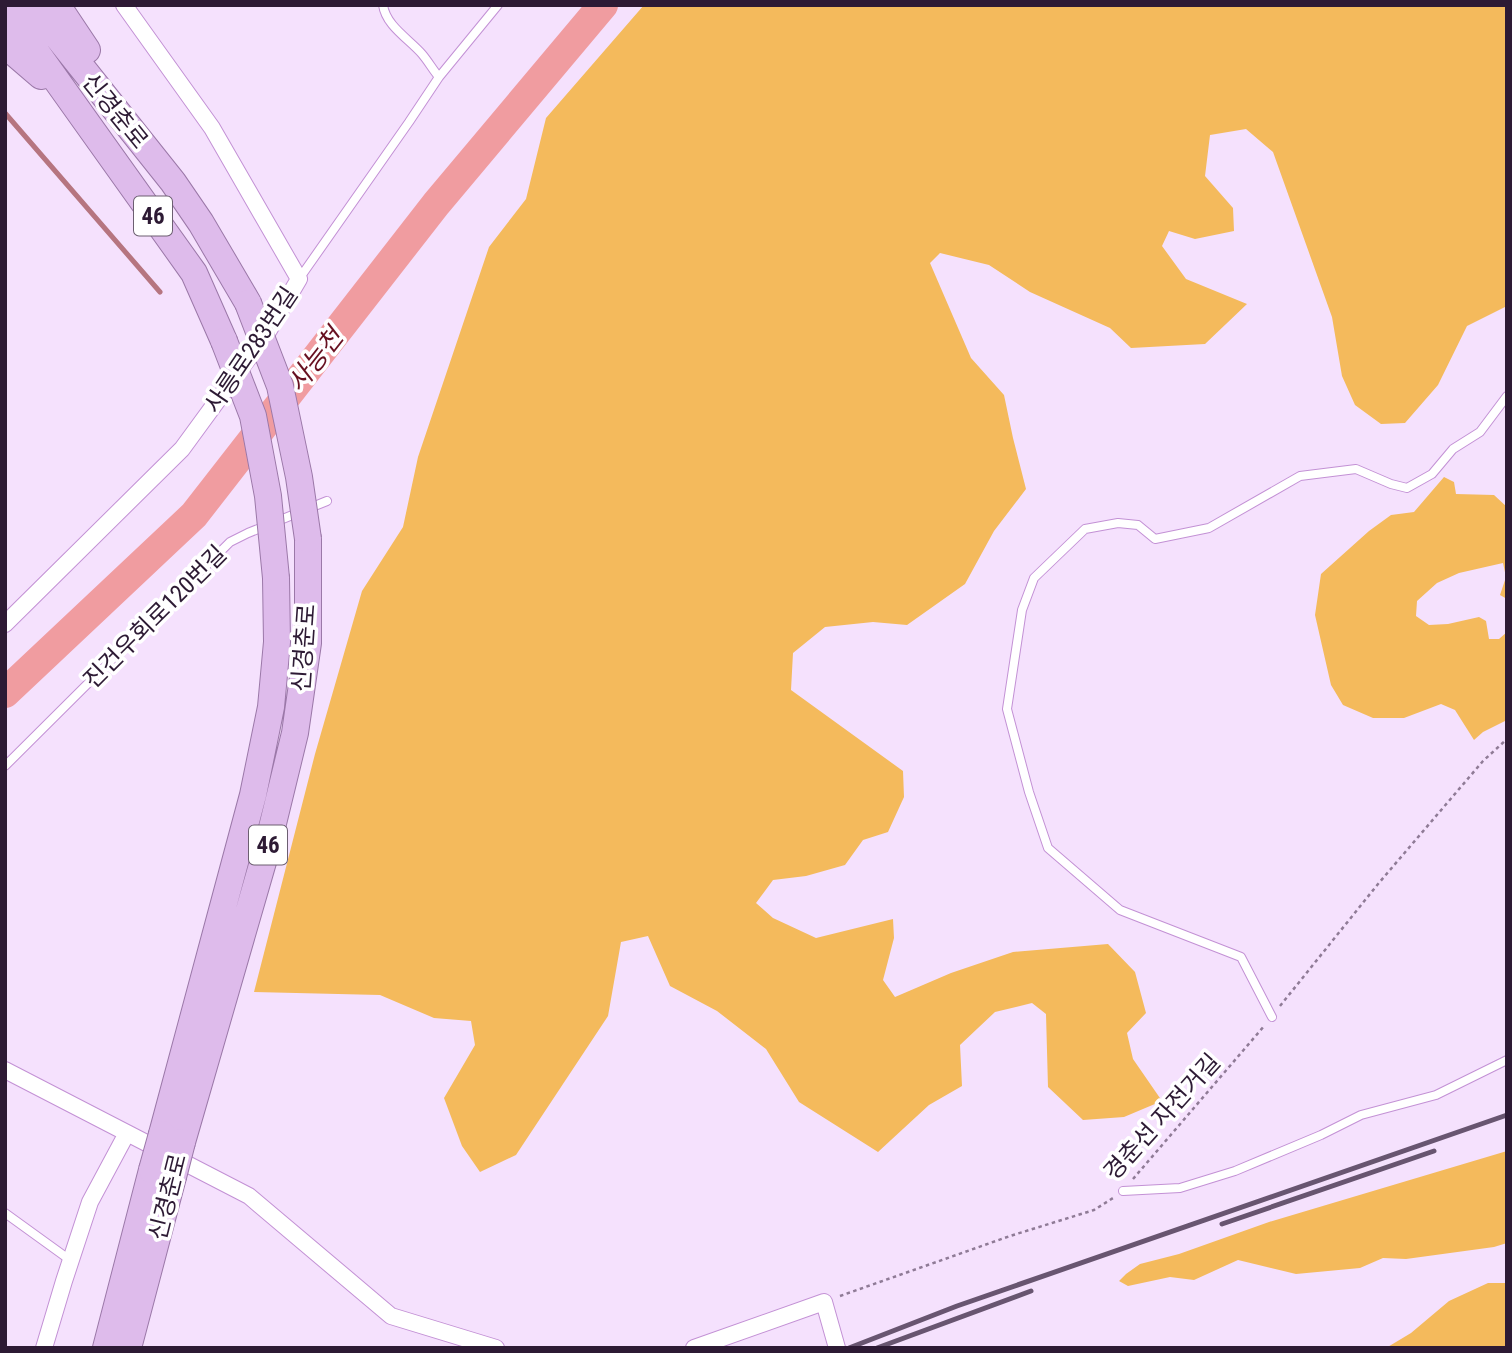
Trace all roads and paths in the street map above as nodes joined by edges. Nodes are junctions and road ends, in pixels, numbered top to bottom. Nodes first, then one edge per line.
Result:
1 (32, 5) edge
2 (57, 5) edge
3 (124, 5) edge
4 (383, 5) edge
5 (498, 5) edge
6 (5, 8) edge
7 (5, 45) edge
8 (439, 77) junction
9 (69, 100) junction
10 (127, 125) junction
11 (299, 279) junction
12 (1507, 396) edge
13 (327, 501) dead end
14 (5, 624) edge
15 (1507, 739) edge
16 (5, 766) edge
17 (1272, 1017) junction
18 (1507, 1060) edge
19 (5, 1070) edge
20 (127, 1133) junction
21 (172, 1138) junction
22 (163, 1173) junction
23 (1123, 1191) junction
24 (5, 1213) edge
25 (70, 1261) junction
26 (824, 1302) junction
27 (835, 1341) edge
28 (44, 1348) edge
29 (106, 1348) edge
30 (128, 1348) edge
31 (496, 1348) edge
32 (694, 1348) edge

1 - 10 highway, 신경춘로 / 46
2 - 10 highway
3 - 11 street, 사릉로283번길
4 - 8 lane
5 - 8 lane
6 - 9 highway, 신경춘로 / 46
7 - 9 highway
8 - 11 lane
9 - 21 highway, 신경춘로 / 46, bridge
10 - 21 highway, 신경춘로 / 46, bridge
11 - 14 street, 사릉로283번길
12 - 17 lane
13 - 16 lane, 진건우회로120번길
15 - 17 path, 경춘선 자전거길
17 - 23 path, 경춘선 자전거길
18 - 23 lane
19 - 20 street
20 - 25 street
20 - 31 street
21 - 22 highway, 신경춘로 / 46, bridge
22 - 29 highway, 신경춘로 / 46
22 - 30 highway, 신경춘로 / 46
23 - 26 path, 경춘선 자전거길
24 - 25 lane
25 - 28 street
26 - 27 street
26 - 32 street

